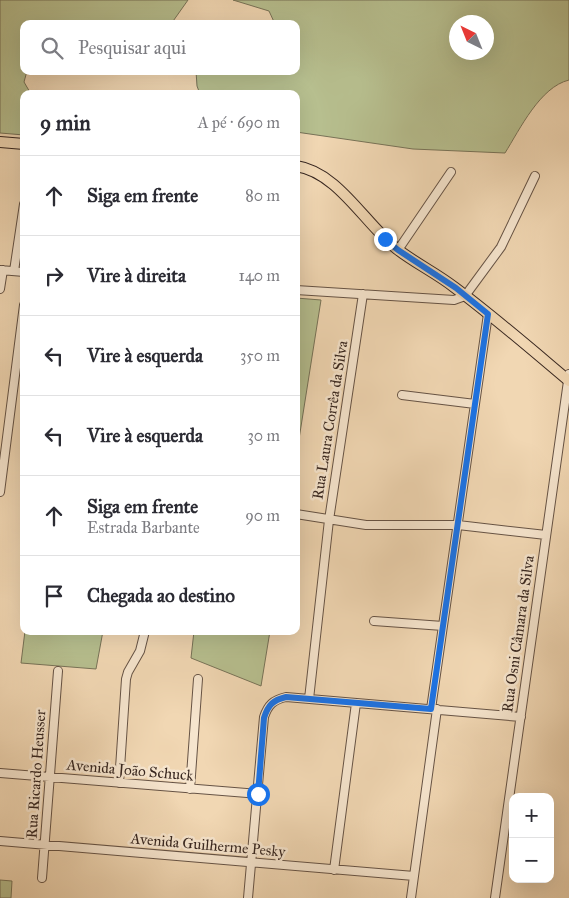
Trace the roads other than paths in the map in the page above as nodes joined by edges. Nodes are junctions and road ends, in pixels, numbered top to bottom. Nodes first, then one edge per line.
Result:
1 (0, 142) edge
2 (20, 144) edge
3 (300, 167) edge
4 (451, 172) dead end
5 (535, 176) dead end
6 (20, 231) edge
7 (398, 250) junction
8 (1, 270) edge
9 (14, 271) junction
10 (20, 272) edge
11 (0, 289) edge
12 (300, 290) edge
13 (363, 294) junction
14 (465, 296) junction
15 (488, 314) junction
16 (20, 336) edge
17 (569, 378) edge
18 (402, 394) dead end
19 (475, 404) junction
20 (0, 492) edge
21 (300, 515) edge
22 (329, 520) junction
23 (458, 524) junction
24 (546, 536) junction
25 (374, 620) dead end
26 (443, 626) junction
27 (144, 635) edge
28 (58, 671) dead end
29 (198, 678) dead end
30 (309, 699) junction
31 (356, 703) junction
32 (434, 709) junction
33 (521, 717) junction
34 (0, 773) edge
35 (50, 777) junction
36 (119, 783) junction
37 (190, 789) junction
38 (258, 794) junction
39 (0, 841) edge
40 (45, 845) junction
41 (252, 863) junction
42 (334, 870) junction
43 (414, 876) junction
44 (42, 878) dead end
45 (248, 898) edge
46 (411, 898) edge
47 (495, 898) edge

1 - 2 main road
3 - 7 main road
4 - 7 street
5 - 14 street
6 - 9 street
7 - 14 main road
8 - 9 street
8 - 11 street
9 - 10 street
12 - 13 street
13 - 14 street
13 - 22 street, Rua Laura Corrêa da Silva
14 - 15 main road
15 - 17 main road
15 - 19 street
16 - 20 street
17 - 24 street, Rua Osni Câmara da Silva
18 - 19 street
19 - 23 street
21 - 22 street
22 - 23 street
22 - 30 street, Rua Laura Corrêa da Silva
23 - 24 street
23 - 26 street
24 - 33 street, Rua Osni Câmara da Silva
25 - 26 street
26 - 32 street
27 - 36 street
28 - 35 street, Rua Ricardo Heusser
29 - 37 street
30 - 31 street
30 - 38 street
31 - 32 street
31 - 42 street
32 - 33 street
32 - 43 street
33 - 47 street, Rua Osni Câmara da Silva
34 - 35 street, Avenida João Schuck
35 - 36 street, Avenida João Schuck
35 - 40 street, Rua Ricardo Heusser
36 - 37 street, Avenida João Schuck
37 - 38 street, Avenida João Schuck
38 - 41 street
39 - 40 street, Avenida Guilherme Pesky
40 - 41 street, Avenida Guilherme Pesky
40 - 44 street, Rua Ricardo Heusser
41 - 42 street, Avenida Guilherme Pesky
41 - 45 street
42 - 43 street, Avenida Guilherme Pesky
43 - 46 street

